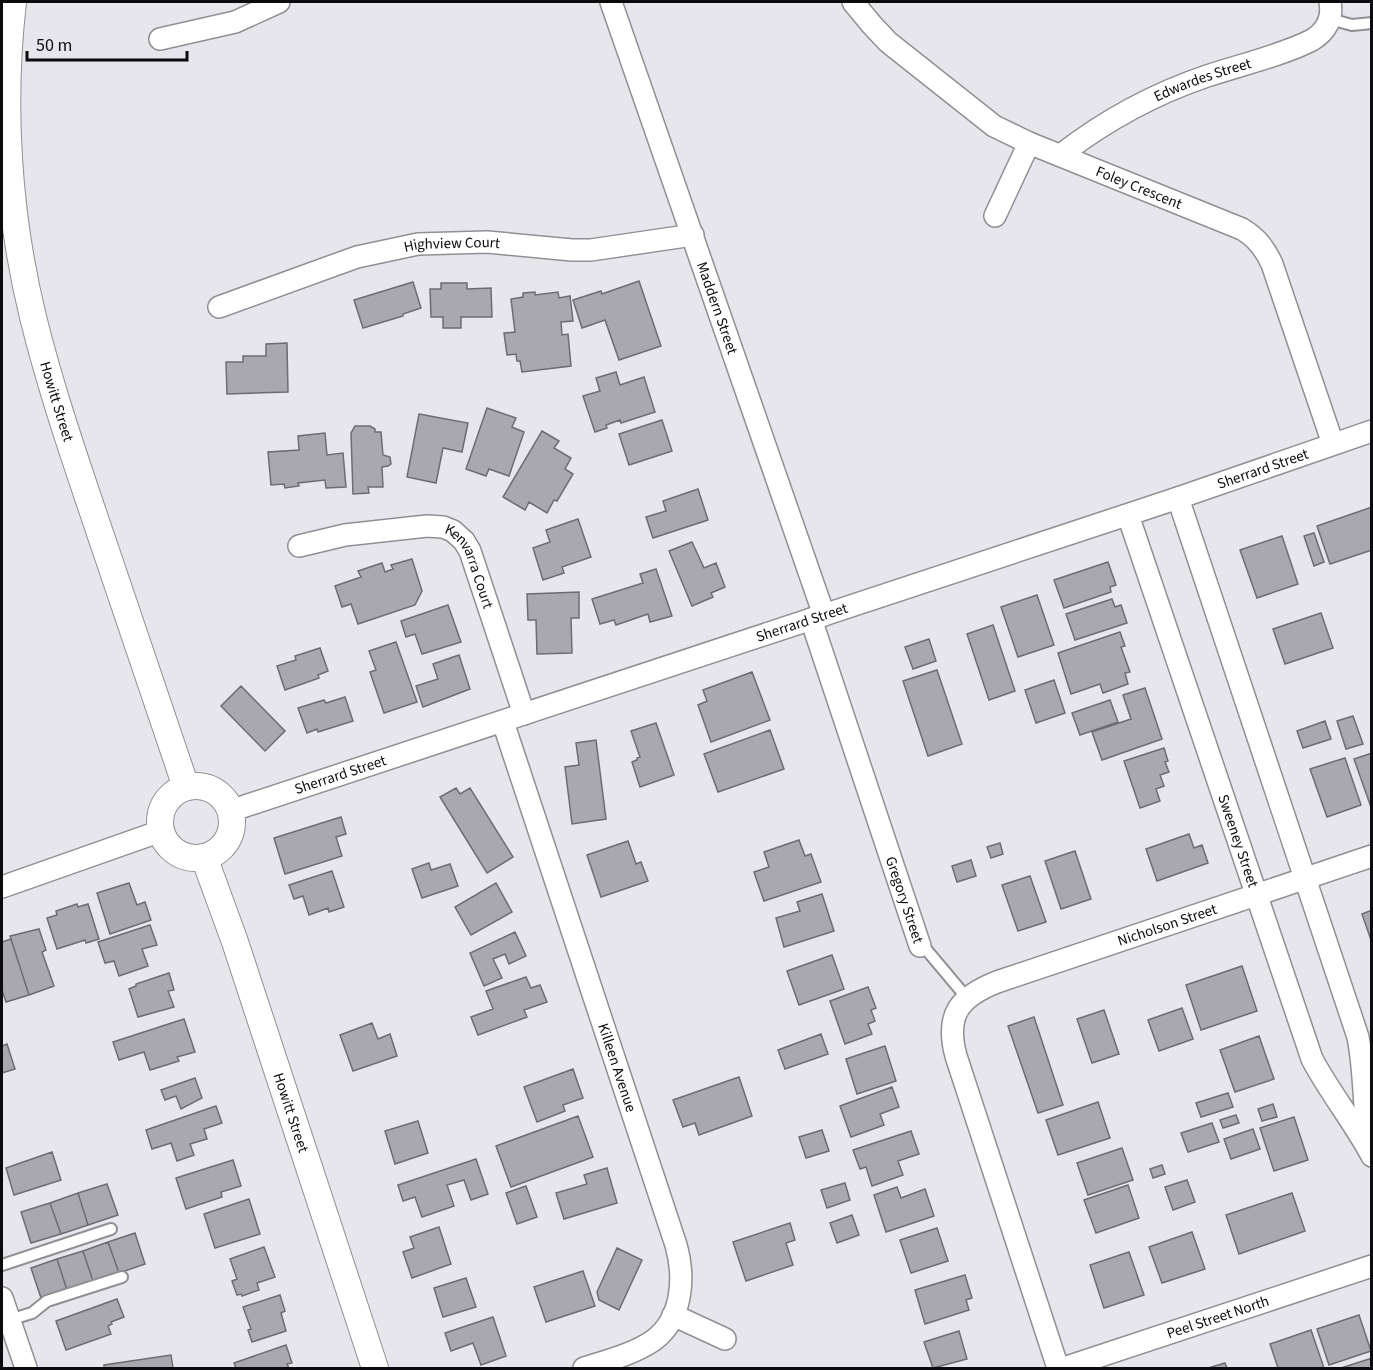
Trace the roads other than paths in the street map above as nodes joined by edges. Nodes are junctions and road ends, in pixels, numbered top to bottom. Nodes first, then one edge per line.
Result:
1 (14, 2) edge
2 (279, 2) edge
3 (611, 2) edge
4 (853, 2) edge
5 (1330, 10) edge
6 (1371, 23) edge
7 (160, 39) dead end
8 (1029, 143) junction
9 (1062, 154) junction
10 (995, 216) dead end
11 (693, 235) junction
12 (219, 306) dead end
13 (1371, 431) edge
14 (1333, 444) junction
15 (1178, 498) junction
16 (1128, 514) junction
17 (299, 546) dead end
18 (818, 617) junction
19 (524, 714) junction
20 (503, 722) junction
21 (186, 787) junction
22 (230, 811) junction
23 (161, 831) junction
24 (1371, 856) edge
25 (204, 857) junction
26 (1305, 879) junction
27 (2, 887) edge
28 (1256, 895) junction
29 (920, 946) joint
30 (967, 998) junction
31 (1371, 1155) edge
32 (111, 1229) dead end
33 (2, 1265) edge
34 (1371, 1266) edge
35 (122, 1277) dead end
36 (2, 1298) edge
37 (673, 1314) junction
38 (9, 1320) junction
39 (724, 1339) dead end
40 (26, 1368) edge
41 (375, 1368) edge
42 (584, 1368) edge
43 (1058, 1368) edge
44 (1064, 1368) edge

1 - 21 street, Howitt Street
2 - 7 street
3 - 11 street, Maddern Street
4 - 8 street, Foley Crescent
5 - 6 lane
5 - 9 street, Edwardes Street
8 - 9 street, Foley Crescent
8 - 10 street
9 - 14 street, Foley Crescent
11 - 12 street, Highview Court
11 - 18 street, Maddern Street
13 - 14 street, Sherrard Street
14 - 15 street, Sherrard Street
15 - 16 street, Sherrard Street
15 - 26 street, Sweeney Street
16 - 18 street, Sherrard Street
16 - 28 street, Sweeney Street
17 - 19 street, Kenvarra Court
18 - 19 street, Sherrard Street
18 - 29 street, Gregory Street
19 - 20 street, Sherrard Street
20 - 22 street, Sherrard Street
20 - 37 street, Killeen Avenue
21 - 22 street
21 - 23 street
22 - 25 street
23 - 25 street
23 - 27 street
24 - 26 street, Nicholson Street
25 - 41 street, Howitt Street
26 - 28 street, Nicholson Street
26 - 31 street, Sweeney Street
28 - 30 street, Nicholson Street
28 - 31 street, Sweeney Street
29 - 30 lane, Gregory Street
30 - 43 street
32 - 33 lane
34 - 44 street, Peel Street North
35 - 38 lane
36 - 38 street
37 - 39 street
37 - 42 street, Killeen Avenue
38 - 40 street

